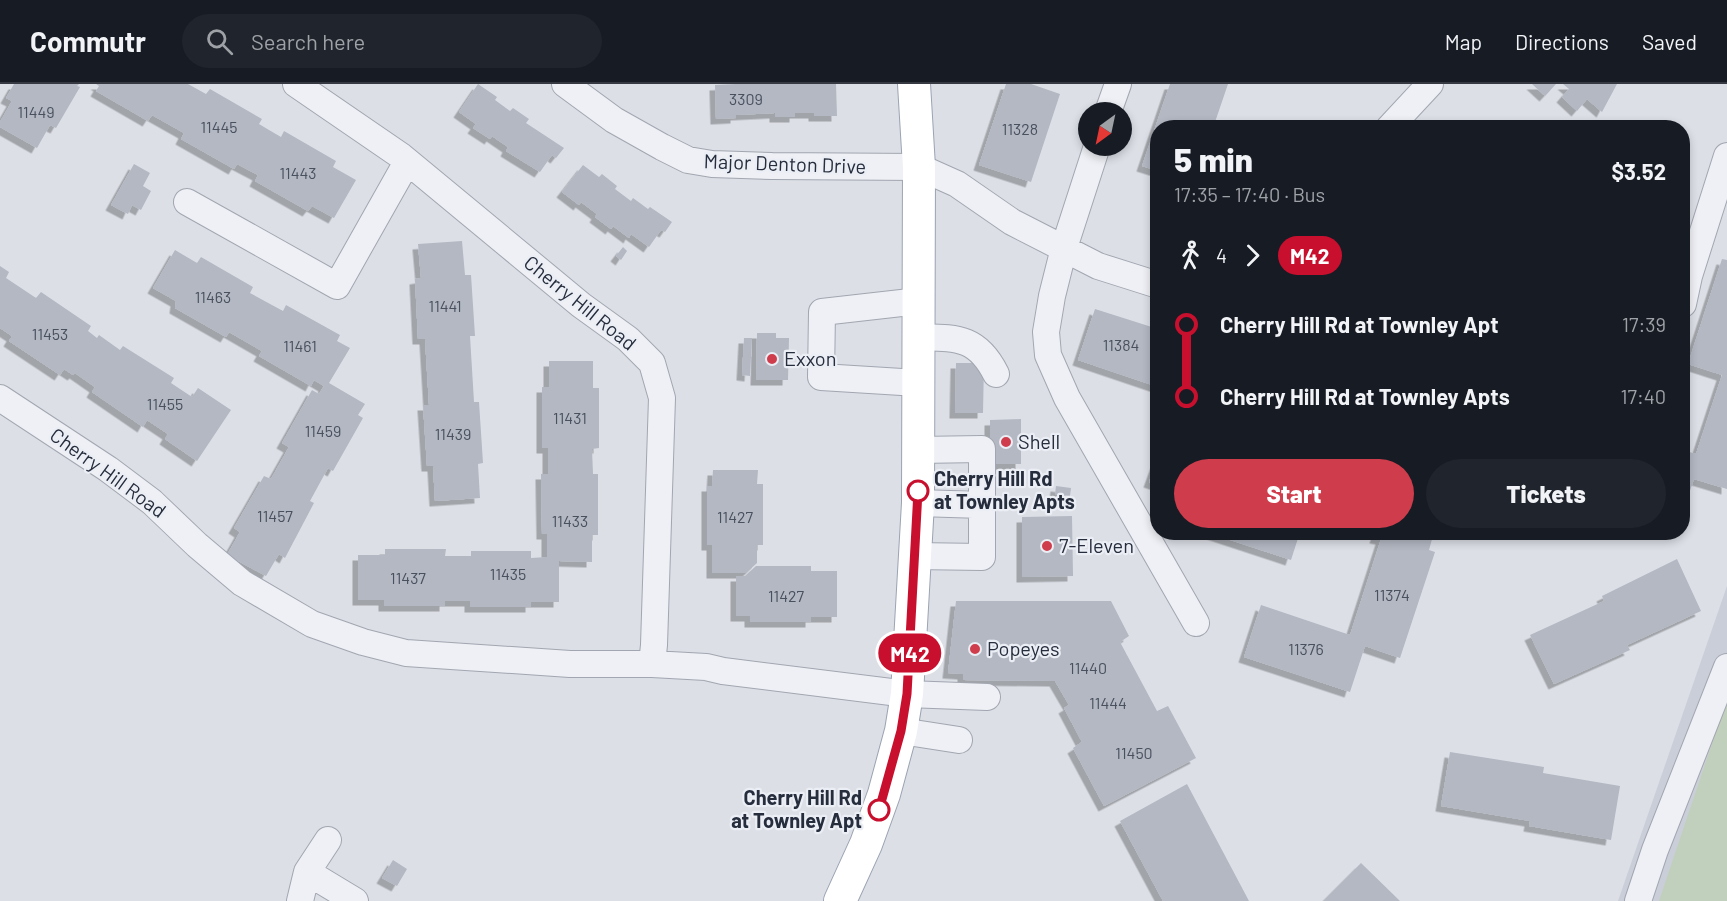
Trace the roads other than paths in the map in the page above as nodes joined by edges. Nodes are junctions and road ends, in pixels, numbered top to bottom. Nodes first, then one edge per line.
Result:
1 (296, 84) edge
2 (565, 84) edge
3 (914, 84) edge
4 (1118, 84) edge
5 (1430, 84) edge
6 (1112, 102) edge
7 (1396, 120) edge
8 (1094, 156) edge
9 (1727, 156) edge
10 (407, 162) junction
11 (919, 167) junction
12 (187, 202) dead end
13 (1064, 248) junction
14 (1690, 273) edge
15 (1150, 282) edge
16 (919, 301) junction
17 (918, 337) junction
18 (996, 374) dead end
19 (918, 383) junction
20 (0, 398) edge
21 (918, 450) junction
22 (918, 503) junction
23 (982, 505) junction
24 (915, 556) junction
25 (1196, 623) dead end
26 (652, 664) junction
27 (1727, 667) edge
28 (907, 694) junction
29 (987, 697) dead end
30 (901, 731) junction
31 (958, 740) dead end
32 (328, 840) dead end
33 (307, 872) junction
34 (300, 901) edge
35 (354, 901) edge
36 (840, 901) edge
37 (1638, 901) edge

1 - 10 street, Cherry Hill Road
2 - 11 street, Major Denton Drive
3 - 11 main road
4 - 6 street
5 - 7 street
8 - 13 street
9 - 14 street
10 - 12 street
10 - 26 street, Cherry Hill Road
11 - 13 street
11 - 16 main road
13 - 15 street
13 - 25 street
16 - 17 main road
16 - 19 street
17 - 18 street
17 - 19 main road
19 - 21 main road
20 - 26 street, Cherry Hill Road
21 - 22 main road
21 - 23 street
22 - 23 street
22 - 24 main road
23 - 24 street
24 - 28 main road
26 - 28 street, Cherry Hill Road
27 - 37 street
28 - 29 street, Cherry Hill Road
28 - 30 main road
30 - 31 street
30 - 36 main road
32 - 33 street
33 - 34 street
33 - 35 street

